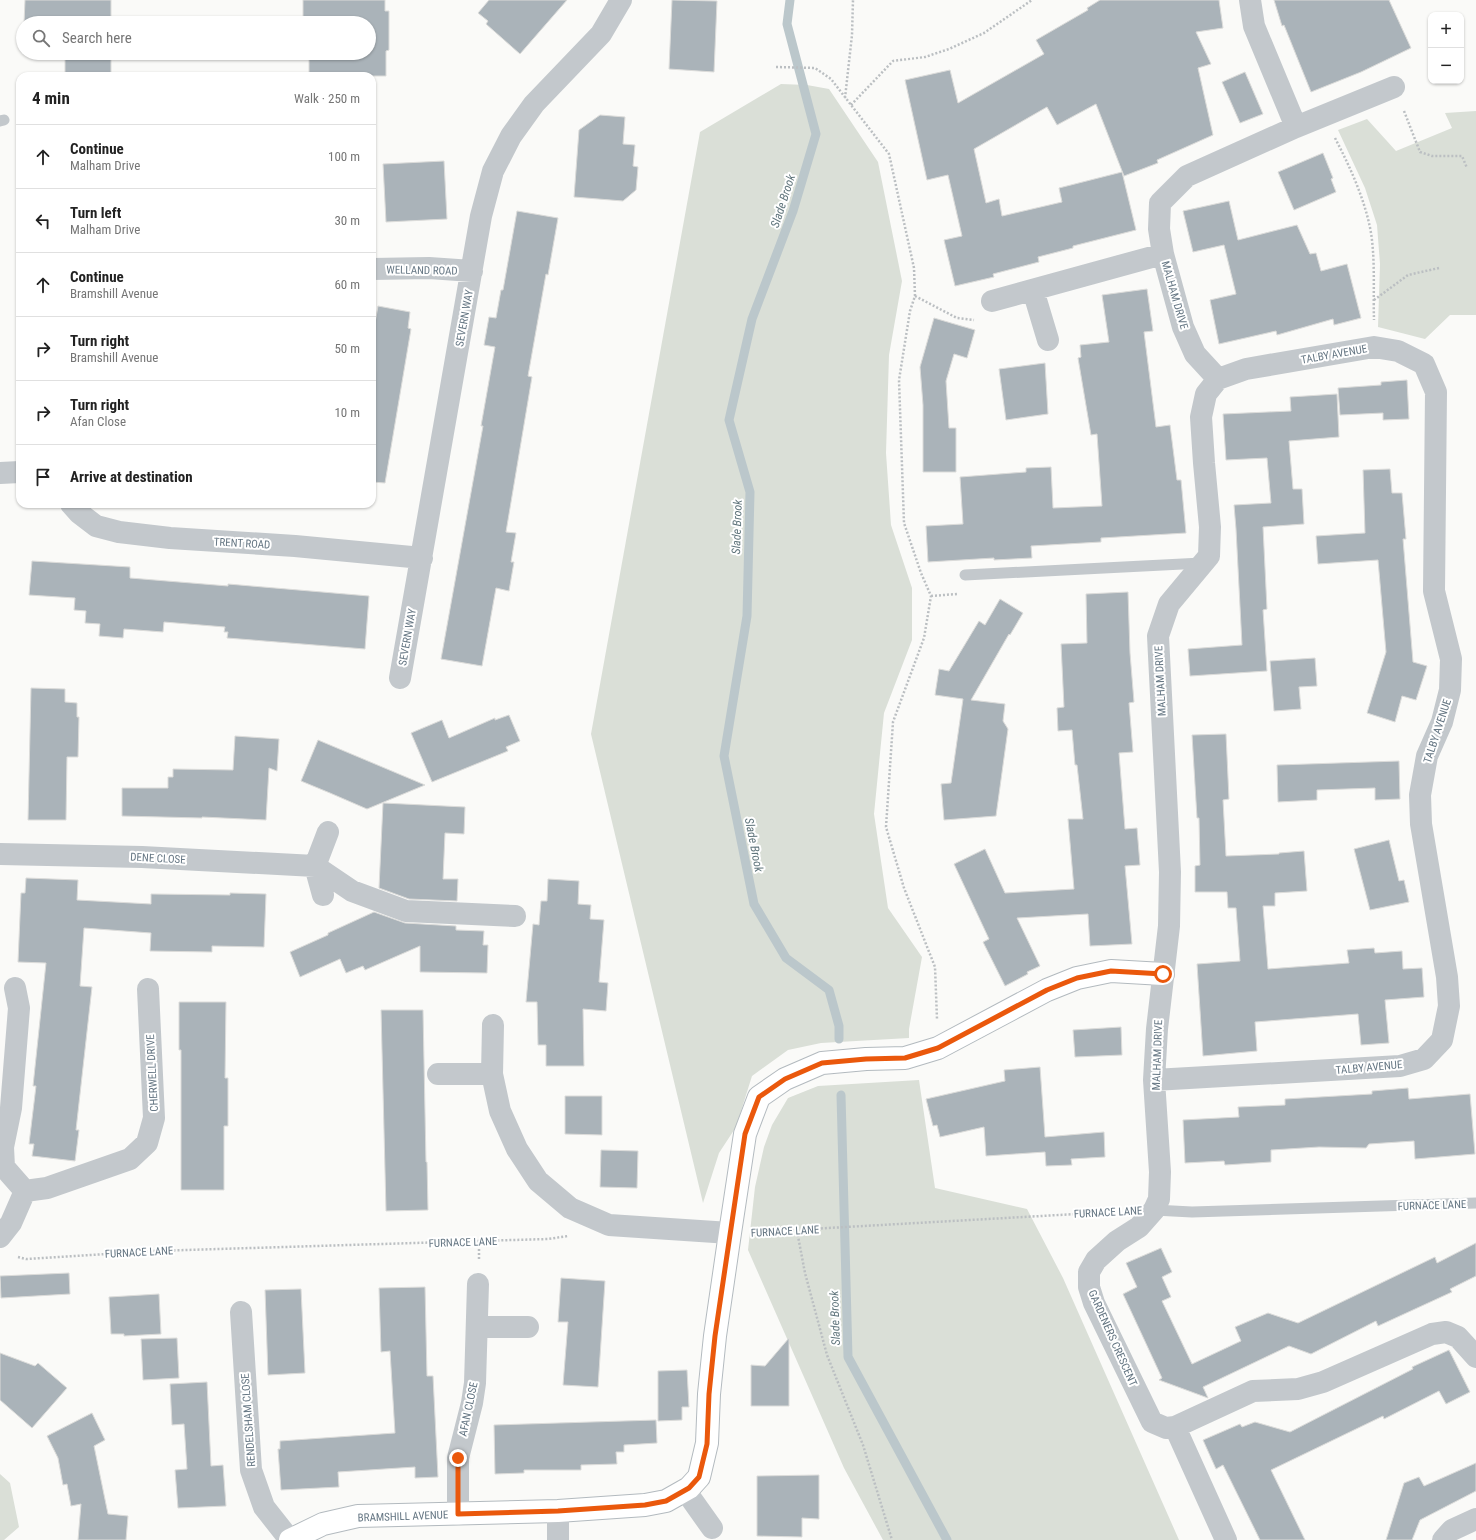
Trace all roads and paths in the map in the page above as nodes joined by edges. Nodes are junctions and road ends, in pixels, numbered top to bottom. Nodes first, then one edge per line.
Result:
1 (621, 0) edge
2 (853, 0) edge
3 (1032, 0) edge
4 (1250, 0) edge
5 (776, 67) dead end
6 (1394, 87) joint
7 (845, 98) junction
8 (851, 106) junction
9 (1324, 116) junction
10 (1296, 127) junction
11 (1467, 168) dead end
12 (1163, 254) junction
13 (1439, 268) dead end
14 (376, 269) edge
15 (472, 271) junction
16 (1033, 290) junction
17 (914, 296) junction
18 (1374, 300) junction
19 (992, 301) joint
20 (1048, 340) dead end
21 (1374, 347) junction
22 (1218, 379) junction
23 (0, 472) edge
24 (16, 472) edge
25 (75, 508) edge
26 (422, 558) junction
27 (1205, 562) junction
28 (966, 575) dead end
29 (400, 678) dead end
30 (328, 832) dead end
31 (0, 854) edge
32 (315, 866) junction
33 (323, 896) dead end
34 (515, 916) dead end
35 (1163, 974) junction
36 (15, 988) dead end
37 (148, 989) dead end
38 (493, 1025) dead end
39 (938, 1048) junction
40 (438, 1074) dead end
41 (492, 1074) junction
42 (1154, 1080) junction
43 (1157, 1136) joint
44 (25, 1191) junction
45 (1476, 1203) edge
46 (1154, 1210) junction
47 (1112, 1212) dead end
48 (798, 1231) junction
49 (730, 1233) junction
50 (569, 1236) dead end
51 (0, 1237) edge
52 (13, 1255) dead end
53 (478, 1284) dead end
54 (241, 1312) dead end
55 (477, 1327) junction
56 (528, 1327) dead end
57 (1476, 1358) edge
58 (1175, 1427) junction
59 (685, 1490) junction
60 (558, 1511) junction
61 (458, 1514) junction
62 (1476, 1519) edge
63 (712, 1528) dead end
64 (290, 1540) edge
65 (558, 1540) edge
66 (892, 1540) edge
67 (1226, 1540) edge
68 (1443, 1540) edge

1 - 15 street, SEVERN WAY
2 - 7 path
3 - 8 path
4 - 10 street
5 - 7 path
6 - 9 street, MALHAM DRIVE
6 - 11 path
7 - 8 path
8 - 17 path
9 - 10 street, MALHAM DRIVE
9 - 18 path
10 - 12 street, MALHAM DRIVE
12 - 16 street, MALHAM DRIVE
12 - 22 street, MALHAM DRIVE
13 - 18 path
14 - 15 street, WELLAND ROAD
15 - 26 street, SEVERN WAY
16 - 19 street, MALHAM DRIVE
16 - 20 street
17 - 19 path
17 - 39 path
18 - 21 path
21 - 22 street, TALBY AVENUE
21 - 42 street, TALBY AVENUE
22 - 27 street, MALHAM DRIVE
23 - 24 street
25 - 26 street, TRENT ROAD
26 - 29 street, SEVERN WAY
27 - 28 lane
27 - 35 street, MALHAM DRIVE
30 - 32 street
31 - 32 street, DENE CLOSE
32 - 33 street
32 - 34 street
35 - 39 street
35 - 42 street, MALHAM DRIVE
36 - 44 street
37 - 44 street, CHERWELL DRIVE
38 - 41 street
39 - 49 street
40 - 41 street
41 - 49 street
42 - 43 street, MALHAM DRIVE
43 - 46 street, GARDENERS CRESCENT
44 - 51 street
45 - 46 lane, FURNACE LANE
46 - 58 street, GARDENERS CRESCENT
47 - 48 path, FURNACE LANE
48 - 49 path, FURNACE LANE
48 - 66 path
49 - 59 street, BRAMSHILL AVENUE
50 - 52 path, FURNACE LANE
53 - 55 street, AFAN CLOSE
54 - 64 street, RENDELSHAM CLOSE
55 - 56 street
55 - 61 street, AFAN CLOSE
57 - 58 street
58 - 67 street
59 - 60 street, BRAMSHILL AVENUE
59 - 63 street
60 - 61 street, BRAMSHILL AVENUE
60 - 65 street
61 - 64 street, BRAMSHILL AVENUE
62 - 68 street

